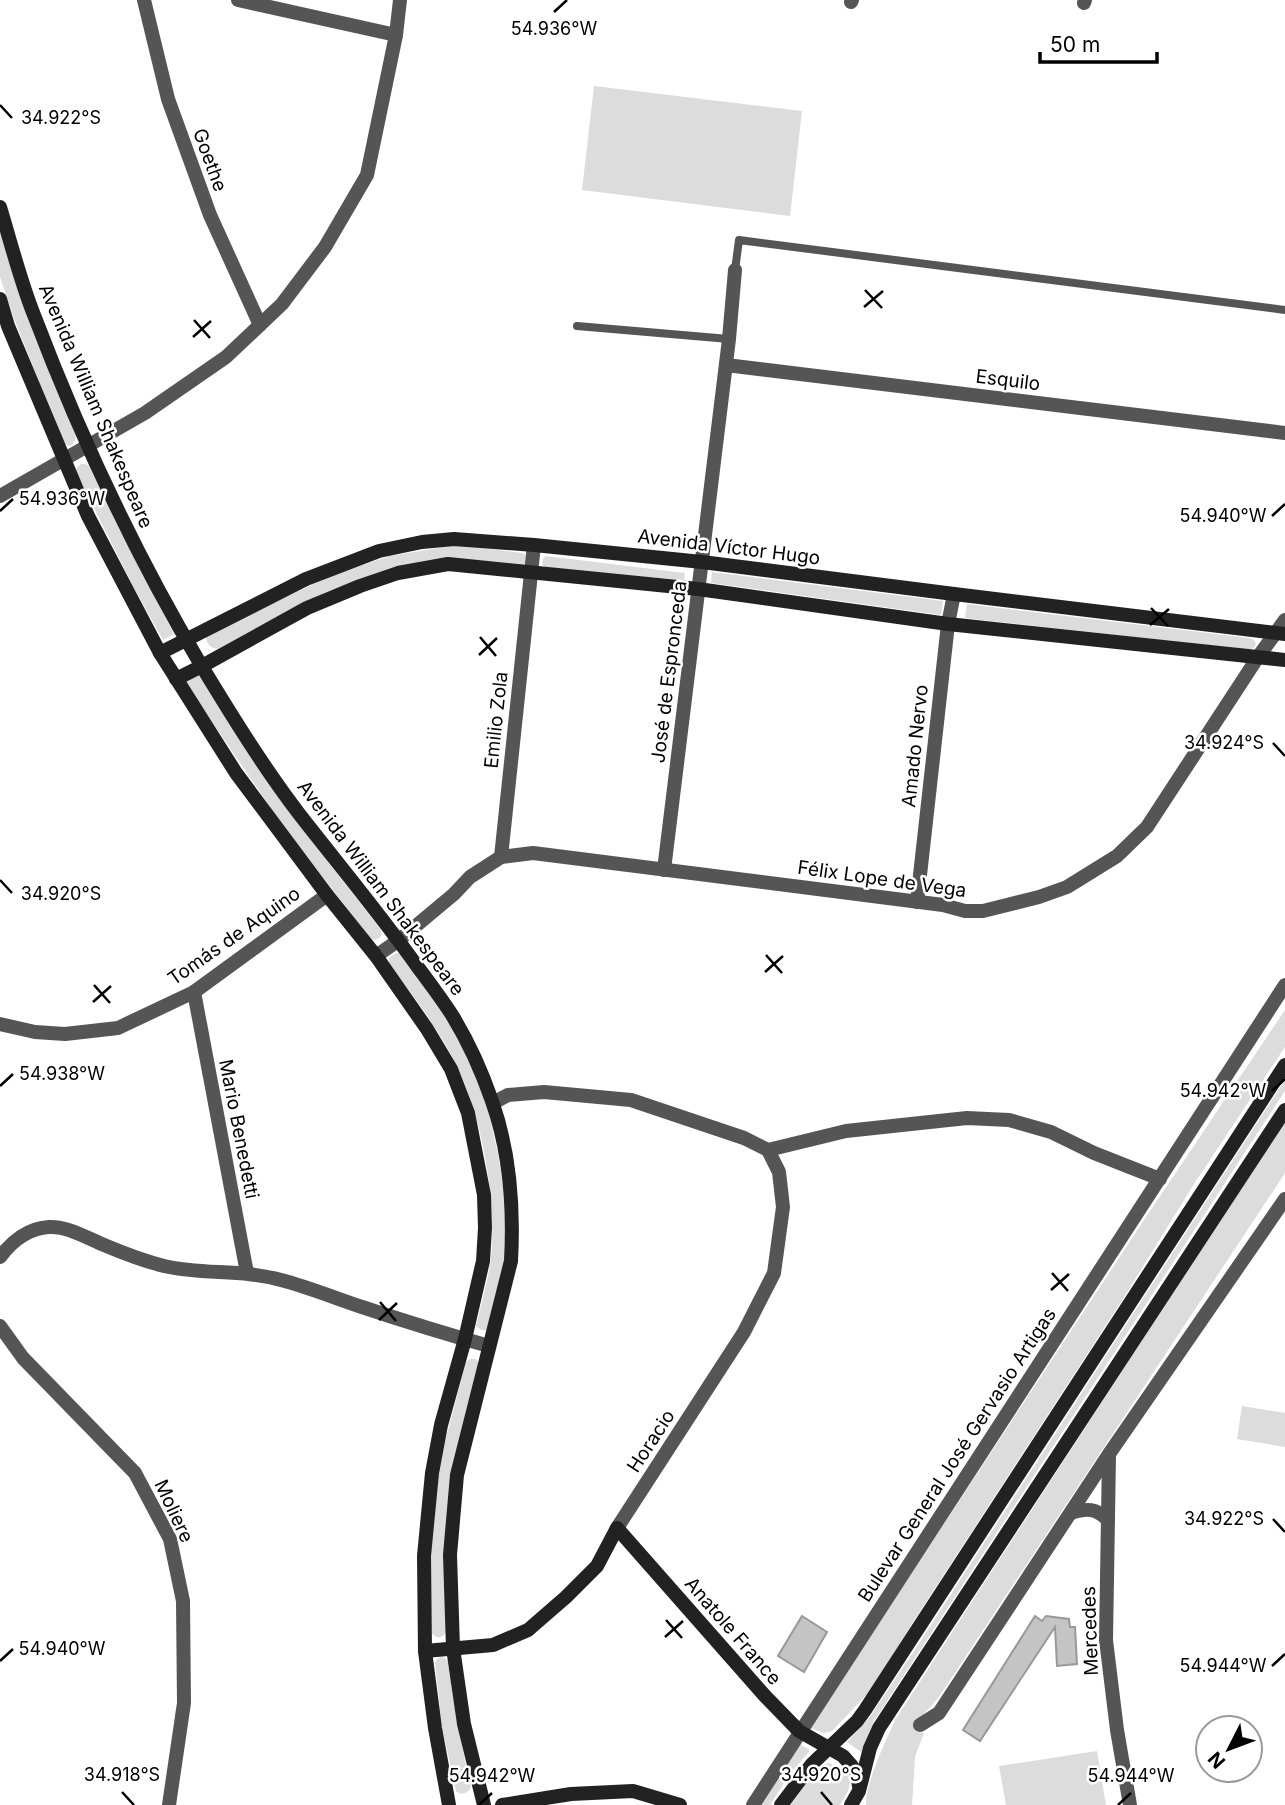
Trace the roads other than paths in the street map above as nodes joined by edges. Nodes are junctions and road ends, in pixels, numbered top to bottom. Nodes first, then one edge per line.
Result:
1 (144, 0) edge
2 (238, 0) edge
3 (400, 0) edge
4 (396, 35) junction
5 (0, 207) edge
6 (735, 270) joint
7 (0, 299) edge
8 (1285, 310) edge
9 (260, 325) junction
10 (577, 326) dead end
11 (729, 339) junction
12 (726, 365) junction
13 (1285, 433) edge
14 (88, 446) junction
15 (65, 460) junction
16 (0, 496) edge
17 (534, 545) junction
18 (702, 562) junction
19 (531, 572) junction
20 (698, 589) junction
21 (954, 594) junction
22 (1285, 620) edge
23 (948, 624) junction
24 (1281, 634) edge
25 (187, 640) junction
26 (160, 653) junction
27 (1258, 657) junction
28 (1285, 660) edge
29 (202, 666) junction
30 (176, 679) junction
31 (500, 857) junction
32 (664, 870) junction
33 (327, 895) junction
34 (917, 902) junction
35 (398, 940) junction
36 (376, 956) junction
37 (1285, 985) edge
38 (194, 992) junction
39 (0, 1024) edge
40 (1285, 1065) edge
41 (493, 1103) junction
42 (1285, 1110) edge
43 (768, 1150) junction
44 (1160, 1179) junction
45 (1285, 1199) edge
46 (0, 1256) edge
47 (247, 1273) junction
48 (0, 1326) edge
49 (465, 1339) junction
50 (489, 1346) junction
51 (1109, 1454) junction
52 (1071, 1513) junction
53 (1108, 1520) junction
54 (617, 1528) junction
55 (453, 1648) junction
56 (425, 1651) junction
57 (920, 1725) dead end
58 (799, 1731) junction
59 (829, 1748) junction
60 (860, 1798) edge
61 (169, 1805) edge
62 (449, 1805) edge
63 (484, 1805) edge
64 (502, 1805) edge
65 (680, 1805) edge
66 (753, 1805) edge
67 (781, 1805) edge
68 (851, 1805) edge
69 (1130, 1805) edge

1 - 9 street, Goethe
2 - 4 street
3 - 4 street
4 - 9 street
5 - 14 street, Avenida William Shakespeare
6 - 8 lane
6 - 11 street, José de Espronceda
7 - 15 street
9 - 14 street
10 - 11 lane
11 - 12 street, José de Espronceda
12 - 13 street, Esquilo
12 - 18 street, José de Espronceda
14 - 15 street
14 - 25 street, Avenida William Shakespeare
15 - 16 street
15 - 26 street
17 - 18 street, Avenida Víctor Hugo
17 - 19 street, Emilio Zola
17 - 25 street, Avenida Víctor Hugo
18 - 20 street, José de Espronceda
18 - 21 street, Avenida Víctor Hugo
19 - 20 street
19 - 29 street
19 - 31 street, Emilio Zola
20 - 23 street
20 - 32 street, José de Espronceda
21 - 23 street, Amado Nervo
21 - 24 street, Avenida Víctor Hugo
22 - 24 street, Félix Lope de Vega
23 - 27 street
23 - 34 street, Amado Nervo
24 - 27 street, Félix Lope de Vega
25 - 26 street, Avenida Víctor Hugo
25 - 29 street, Avenida William Shakespeare
26 - 30 street
27 - 28 street
27 - 34 street, Félix Lope de Vega
29 - 30 street
29 - 35 street, Avenida William Shakespeare
30 - 33 street
31 - 32 street, Félix Lope de Vega
31 - 35 street, Félix Lope de Vega
32 - 34 street, Félix Lope de Vega
33 - 36 street
33 - 38 street, Tomás de Aquino
35 - 36 street, Félix Lope de Vega
35 - 41 street, Avenida William Shakespeare
36 - 49 street
37 - 44 street, Bulevar General José Gervasio Artigas
38 - 39 street, Tomás de Aquino
38 - 47 street, Mario Benedetti
40 - 59 street
41 - 43 street
41 - 50 street, Avenida William Shakespeare
42 - 60 street
43 - 44 street
43 - 54 street, Horacio
44 - 58 street, Bulevar General José Gervasio Artigas
45 - 51 street
46 - 47 street
47 - 49 street
48 - 61 street, Moliere
49 - 50 street
49 - 56 street
50 - 55 street, Avenida William Shakespeare
51 - 52 street
51 - 53 street, Mercedes
52 - 53 street
52 - 57 street
53 - 69 street, Mercedes
54 - 55 street, Horacio
54 - 58 street, Anatole France
55 - 56 street, Horacio
55 - 63 street, Avenida William Shakespeare
56 - 62 street
58 - 59 street, Anatole France
58 - 66 street, Bulevar General José Gervasio Artigas
59 - 60 street, Anatole France
59 - 67 street
60 - 68 street
64 - 65 street

